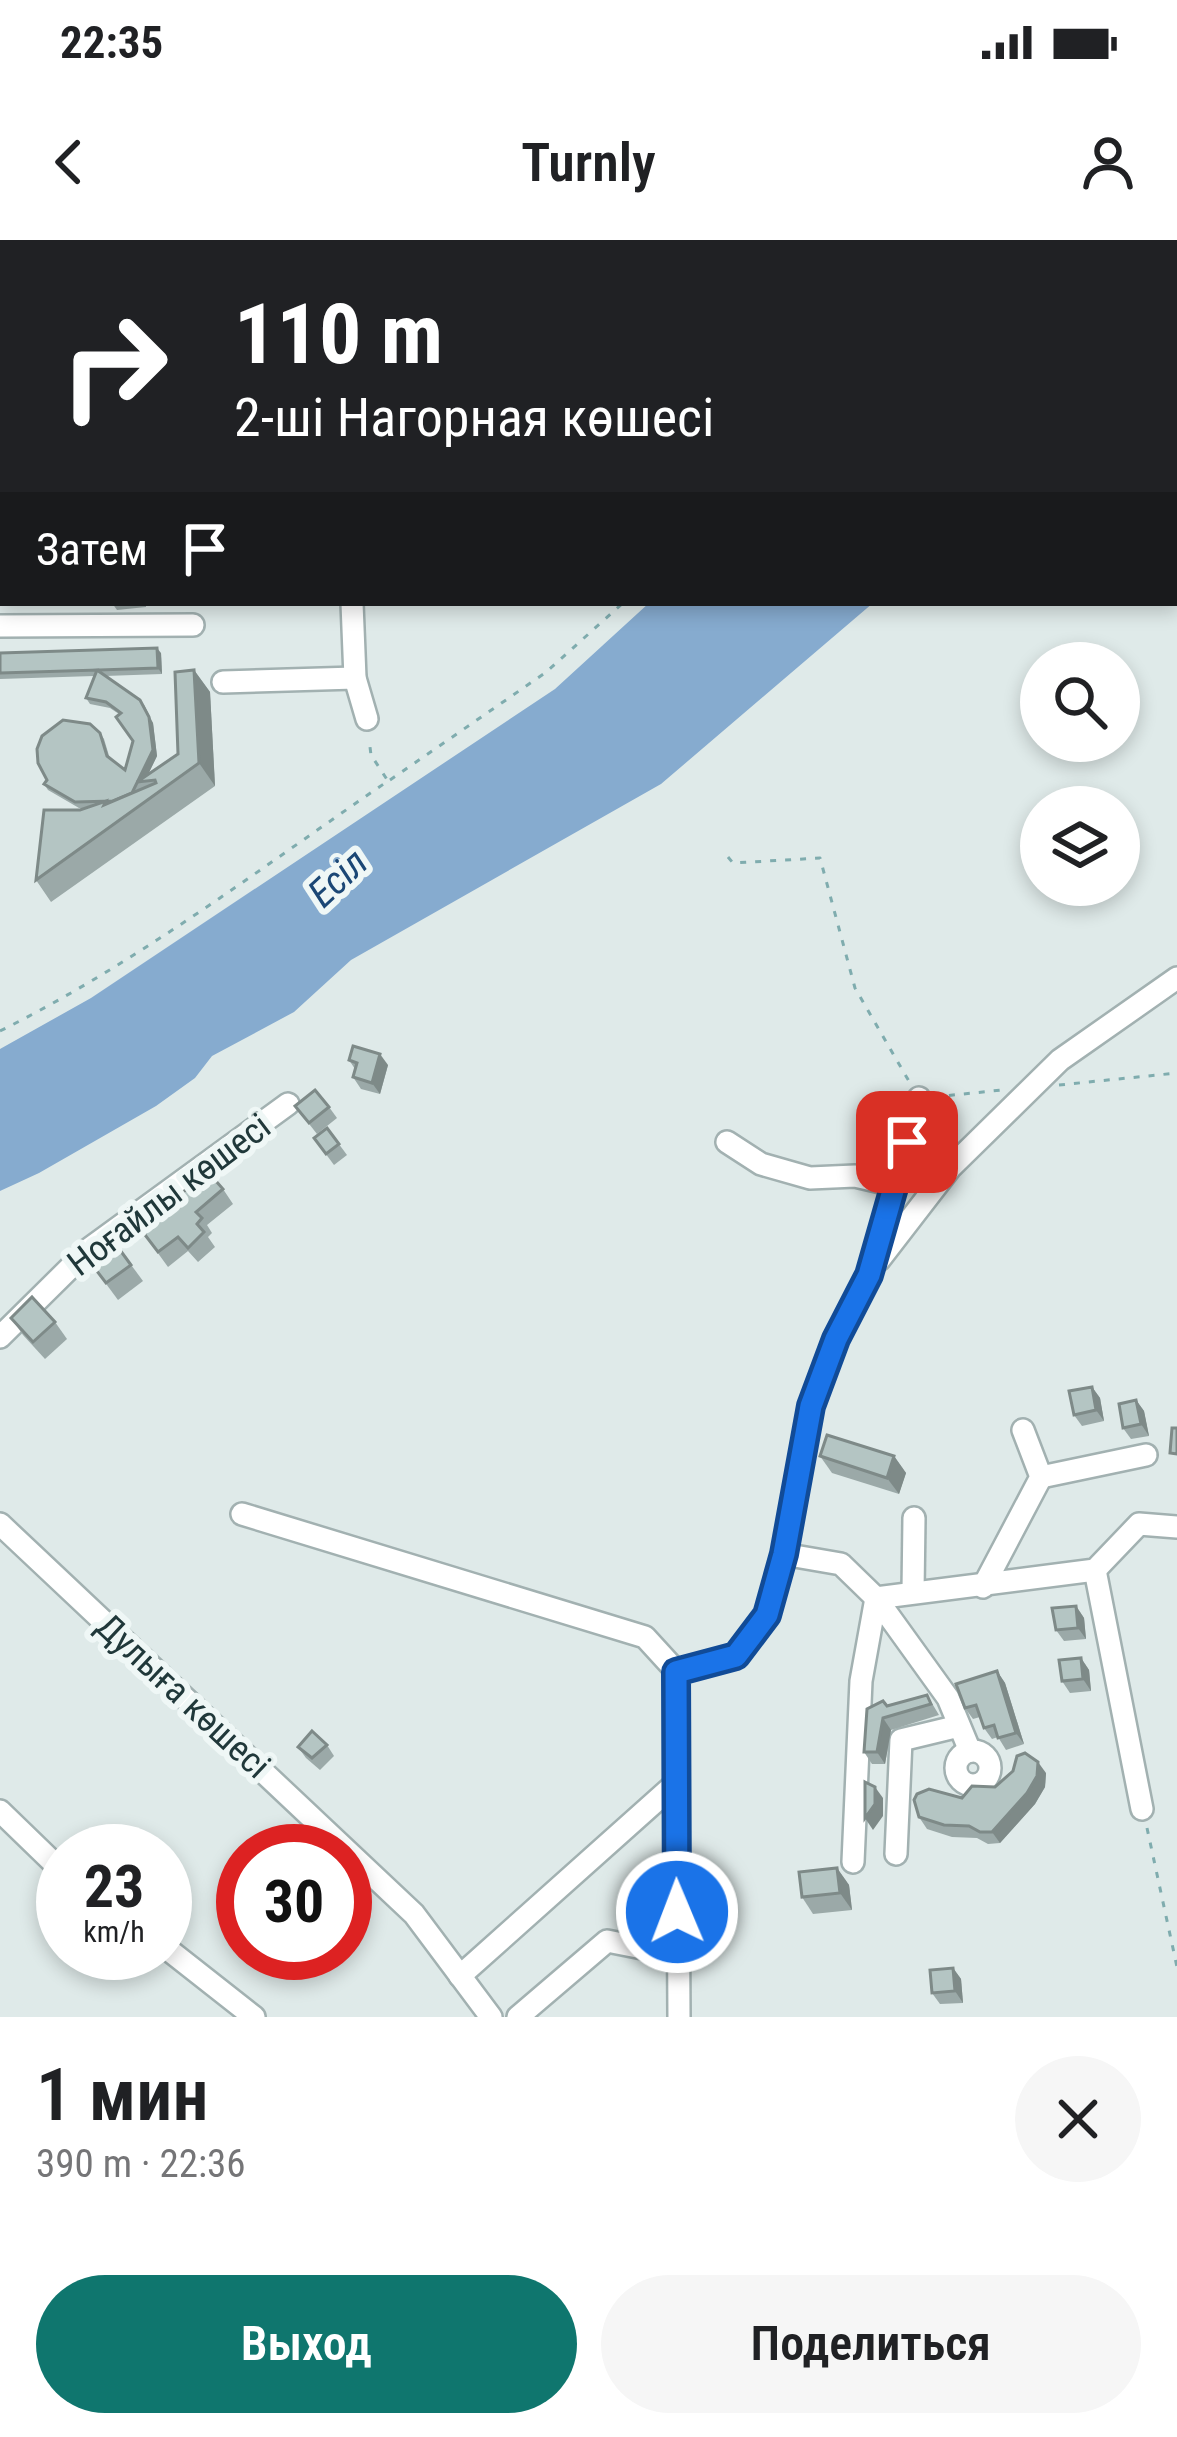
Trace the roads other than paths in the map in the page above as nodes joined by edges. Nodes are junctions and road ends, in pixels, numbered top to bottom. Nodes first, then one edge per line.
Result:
1 (352, 606) edge
2 (0, 626) edge
3 (193, 626) dead end
4 (355, 678) junction
5 (223, 682) dead end
6 (367, 719) road end
7 (1177, 978) edge
8 (919, 1098) road end
9 (289, 1104) dead end
10 (727, 1142) dead end
11 (894, 1185) junction
12 (869, 1275) junction
13 (0, 1337) edge
14 (1023, 1430) dead end
15 (1147, 1454) dead end
16 (1041, 1477) junction
17 (242, 1514) dead end
18 (914, 1518) dead end
19 (0, 1524) edge
20 (1173, 1527) edge
21 (784, 1554) junction
22 (1095, 1570) junction
23 (983, 1587) junction
24 (914, 1592) junction
25 (876, 1598) junction
26 (676, 1672) junction
27 (959, 1726) junction
28 (970, 1751) dead end
29 (675, 1784) junction
30 (1142, 1809) road end
31 (0, 1811) edge
32 (36, 1846) edge
33 (896, 1854) dead end
34 (853, 1862) dead end
35 (678, 1955) junction
36 (192, 1969) edge
37 (460, 1976) junction
38 (254, 2017) edge
39 (491, 2017) edge
40 (518, 2017) edge
41 (679, 2017) edge

1 - 4 street
2 - 3 street
4 - 5 street
4 - 6 street
7 - 12 street
8 - 11 street
9 - 13 street, Ноғайлы көшесі
10 - 11 street
11 - 12 street
12 - 21 street
14 - 16 street
15 - 16 street
16 - 23 street
17 - 26 street
18 - 24 street
19 - 37 street, Дулыға көшесі
20 - 22 street
21 - 25 street
21 - 26 street
22 - 23 street
22 - 30 street
23 - 24 street
24 - 25 street
25 - 27 street
25 - 34 street
26 - 29 street
27 - 28 street
27 - 33 street
29 - 35 street
29 - 37 street
31 - 32 street
35 - 40 street
35 - 41 street
36 - 38 street
37 - 39 street, Дулыға көшесі

